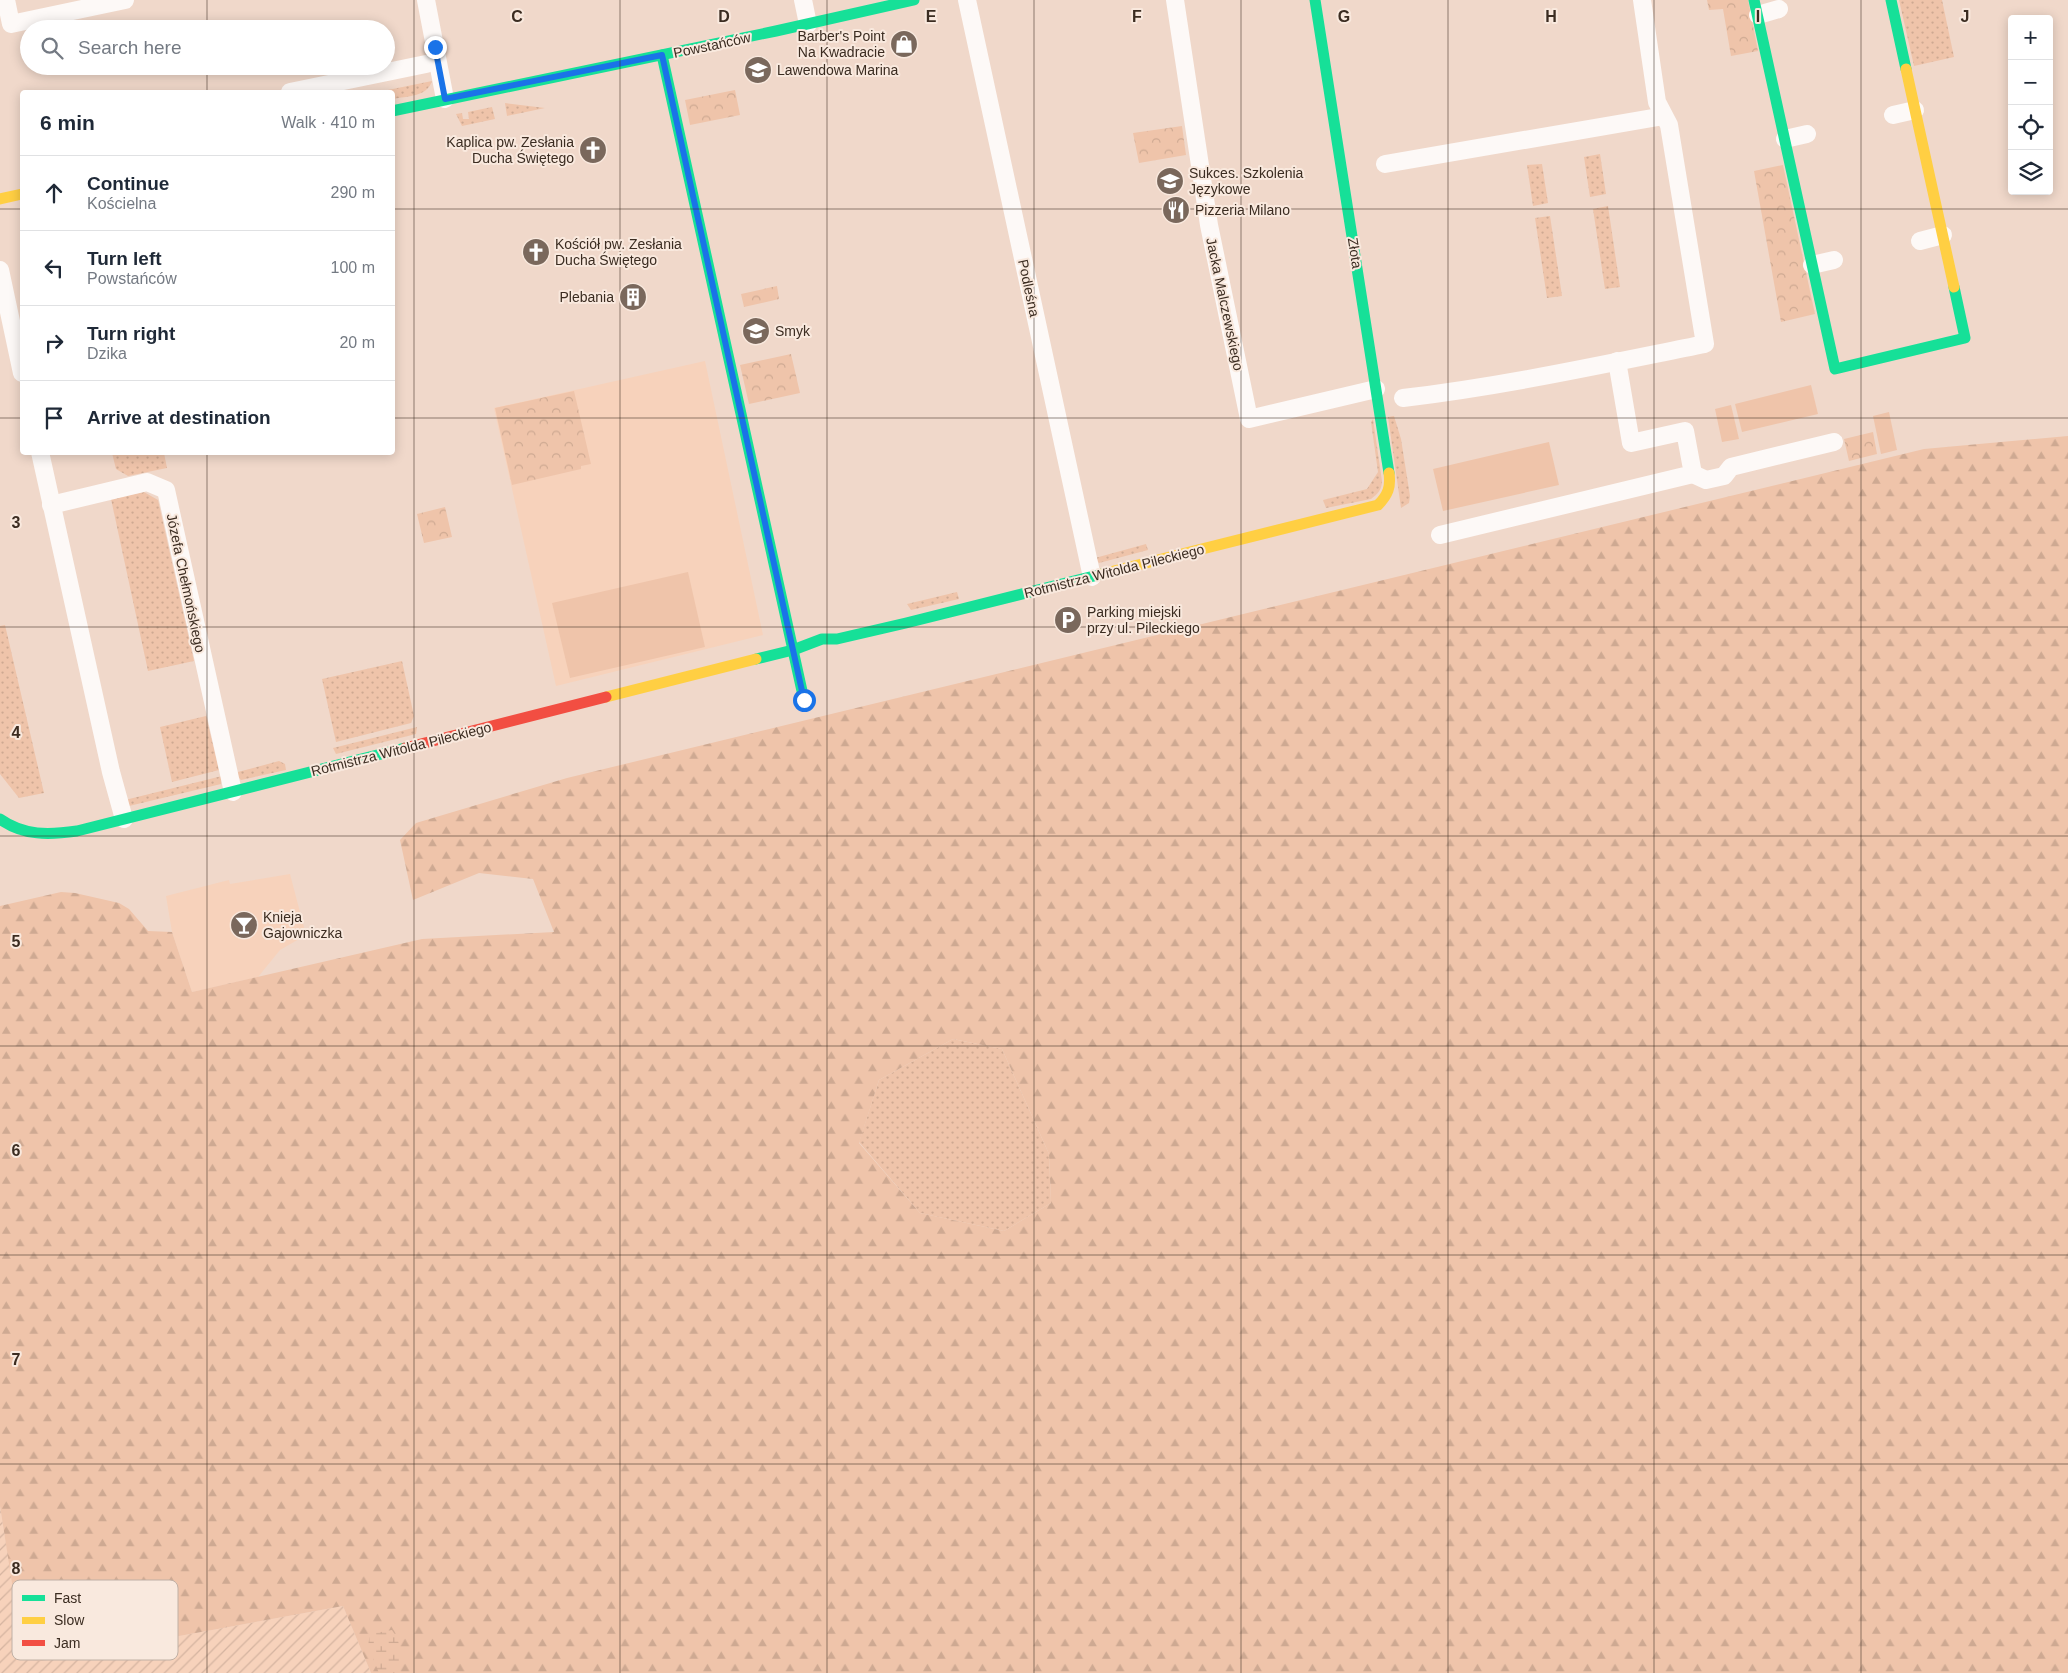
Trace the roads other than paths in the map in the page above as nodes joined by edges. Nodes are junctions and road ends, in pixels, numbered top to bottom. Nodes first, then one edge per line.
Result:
1 (6, 0) edge
2 (124, 0) edge
3 (426, 0) edge
4 (803, 0) edge
5 (914, 0) edge
6 (967, 0) edge
7 (1175, 0) edge
8 (1642, 0) edge
9 (1891, 0) edge
10 (1317, 4) edge
11 (1756, 7) edge
12 (1779, 9) dead end
13 (30, 20) edge
14 (20, 22) edge
15 (808, 24) junction
16 (662, 55) junction
17 (426, 64) dead end
18 (395, 70) edge
19 (373, 75) edge
20 (300, 90) edge
21 (445, 99) junction
22 (395, 110) edge
23 (1915, 110) junction
24 (1893, 115) dead end
25 (1664, 116) junction
26 (1807, 134) dead end
27 (1785, 139) junction
28 (1386, 164) dead end
29 (20, 194) edge
30 (0, 199) edge
31 (1943, 235) junction
32 (1920, 241) dead end
33 (1834, 260) dead end
34 (1812, 265) junction
35 (0, 270) edge
36 (1617, 361) junction
37 (20, 364) edge
38 (1376, 389) junction
39 (1403, 398) dead end
40 (1834, 442) dead end
41 (41, 455) edge
42 (1693, 474) junction
43 (1387, 496) joint
44 (51, 505) junction
45 (1440, 535) dead end
46 (1092, 577) junction
47 (836, 639) joint
48 (793, 650) junction
49 (804, 700) dead end
50 (233, 792) junction
51 (124, 819) junction
52 (5, 822) edge

1 - 14 street
2 - 13 street
3 - 21 street
4 - 15 street
5 - 15 street, Powstańców
6 - 46 street, Podleśna
7 - 38 street, Jacka Malczewskiego
8 - 25 street
9 - 23 street
10 - 38 street, Złota
11 - 12 street
11 - 27 street
15 - 16 street, Powstańców
16 - 21 street, Powstańców
16 - 48 street
17 - 18 street
19 - 20 street
21 - 22 street, Powstańców
23 - 24 street
23 - 31 street
25 - 28 street
25 - 36 street
26 - 27 street
27 - 34 street
29 - 30 street
31 - 32 street
31 - 34 street
33 - 34 street
35 - 37 street
36 - 39 street
36 - 42 street
38 - 43 street, Złota
40 - 42 street
41 - 44 street
42 - 45 street
43 - 46 street, Rotmistrza Witolda Pileckiego
44 - 50 street, Józefa Chełmońskiego
44 - 51 street
46 - 47 street, Rotmistrza Witolda Pileckiego
47 - 48 street, Rotmistrza Witolda Pileckiego
48 - 49 street
48 - 50 street, Rotmistrza Witolda Pileckiego
50 - 51 street, Rotmistrza Witolda Pileckiego
51 - 52 street, Rotmistrza Witolda Pileckiego

